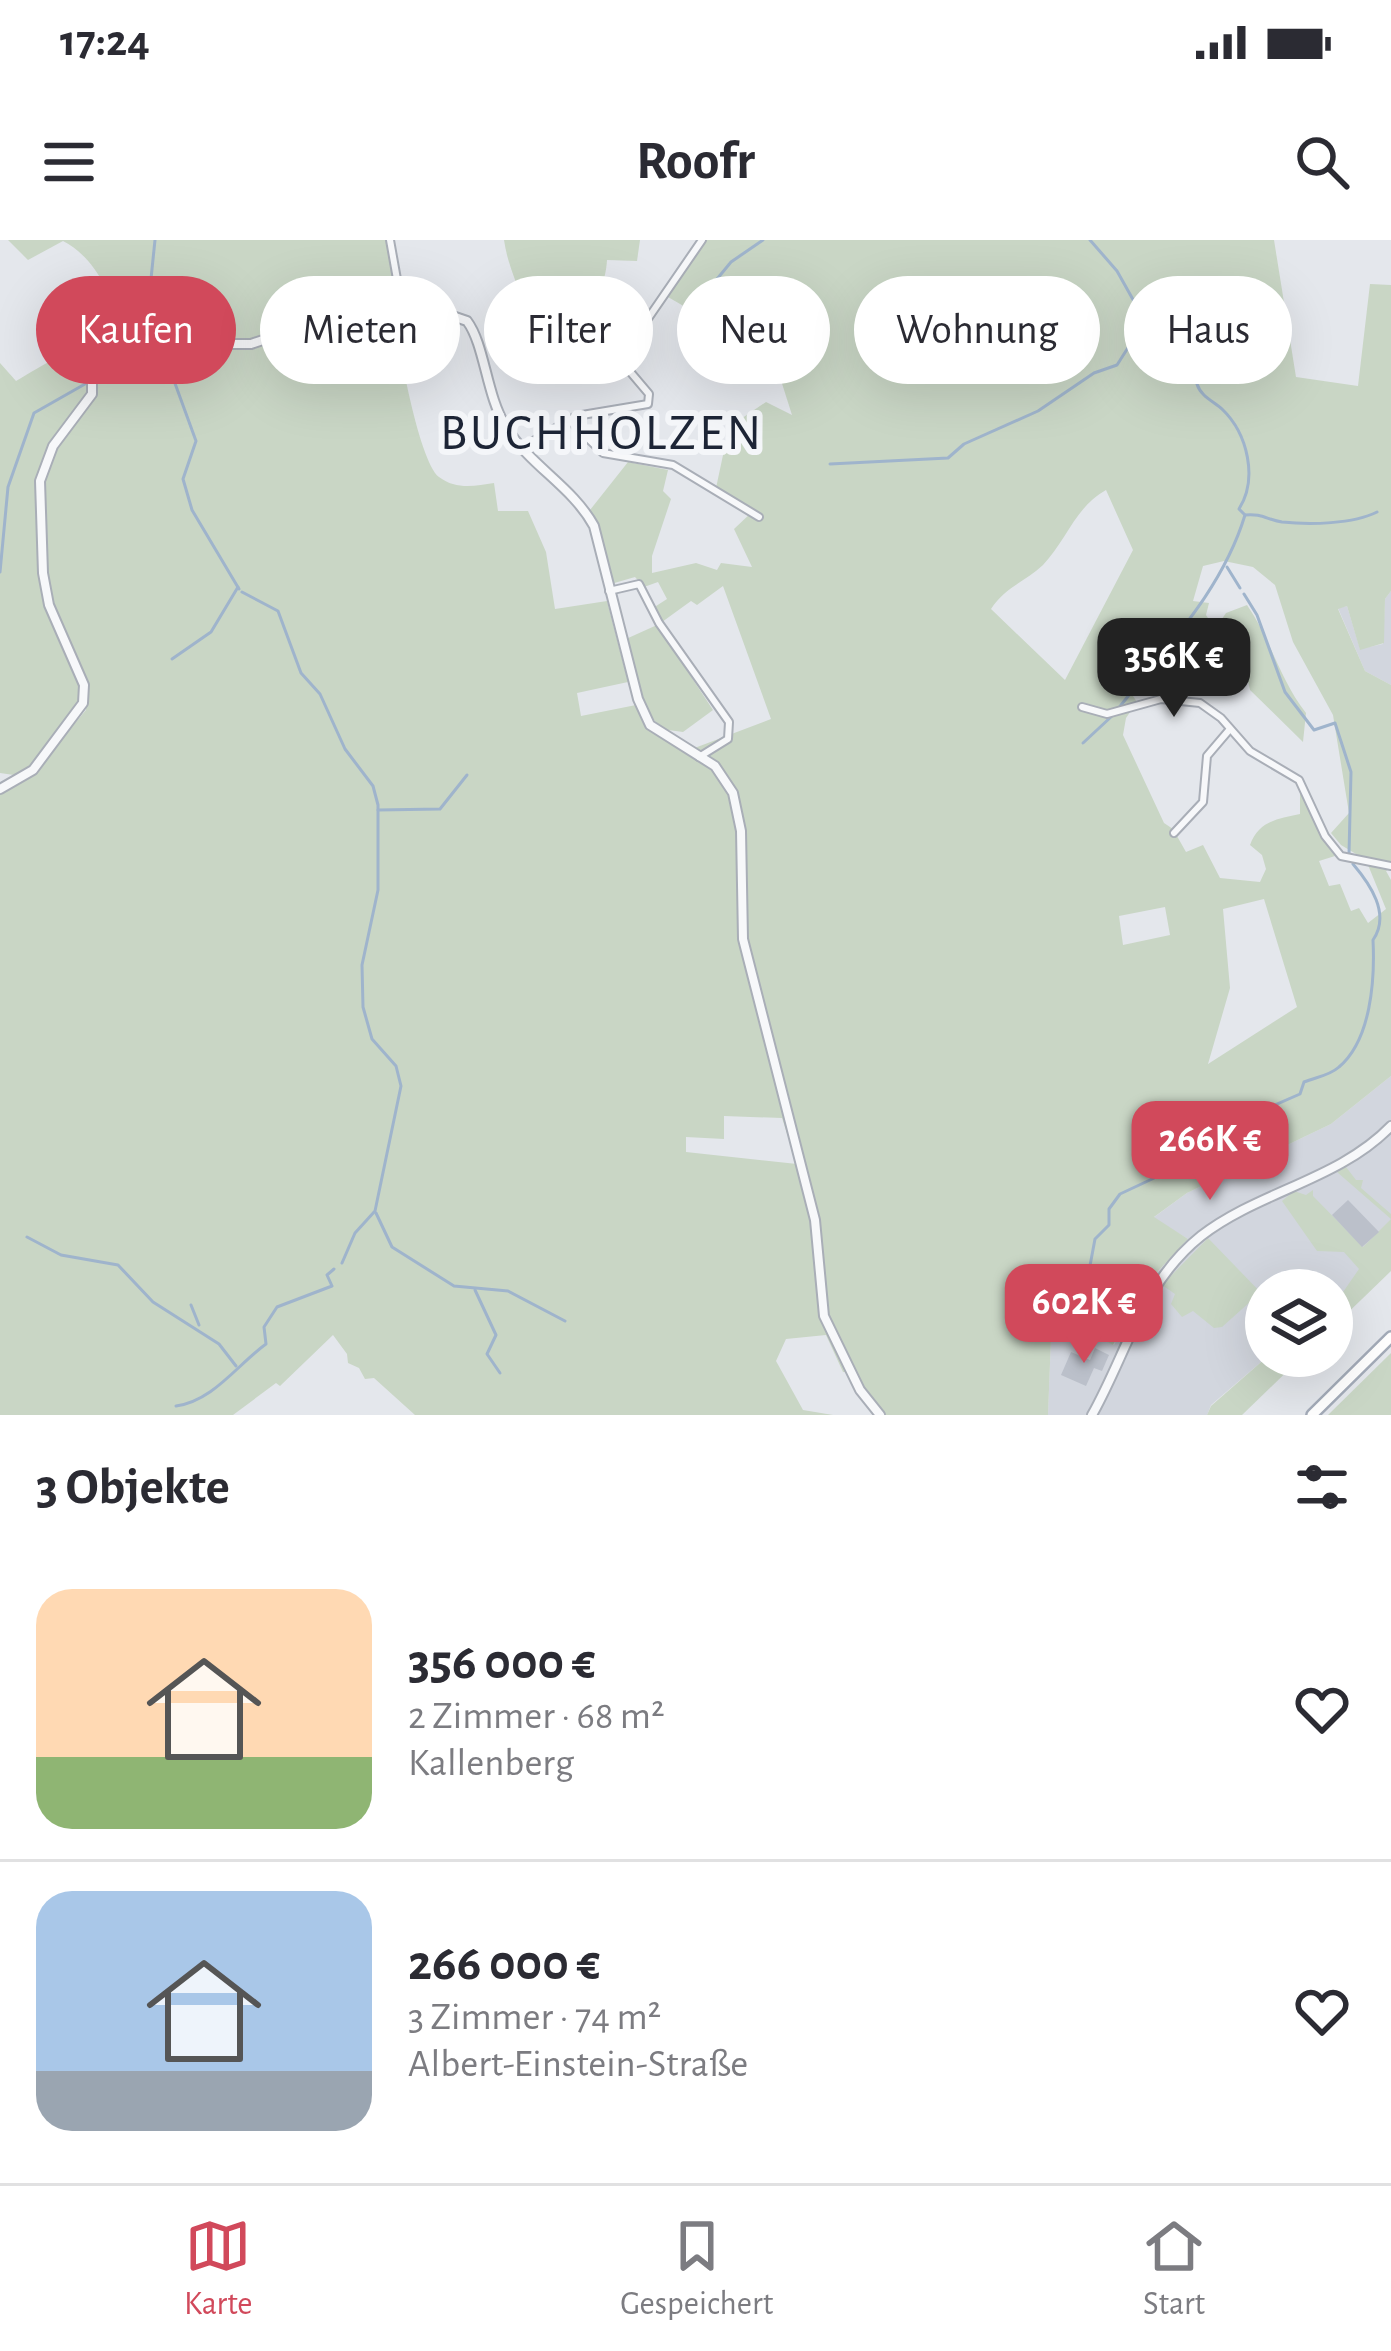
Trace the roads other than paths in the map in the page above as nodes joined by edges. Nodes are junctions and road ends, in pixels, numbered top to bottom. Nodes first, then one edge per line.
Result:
1 (390, 240) edge
2 (702, 240) edge
3 (396, 276) edge
4 (460, 320) edge
5 (260, 341) edge
6 (569, 420) junction
7 (521, 448) junction
8 (760, 517) dead end
9 (609, 591) junction
10 (1082, 707) dead end
11 (1230, 729) junction
12 (699, 757) junction
13 (0, 789) edge
14 (1174, 832) dead end
15 (1387, 866) edge
16 (1391, 1126) edge
17 (1391, 1337) edge
18 (880, 1415) edge
19 (1092, 1415) edge
20 (1312, 1415) edge

1 - 3 street
2 - 6 street
4 - 7 street
5 - 13 street
6 - 7 street
6 - 8 street
7 - 9 street
9 - 12 street
9 - 12 street
10 - 11 street
11 - 14 street
11 - 15 street
12 - 18 street
16 - 19 street
17 - 20 main road

